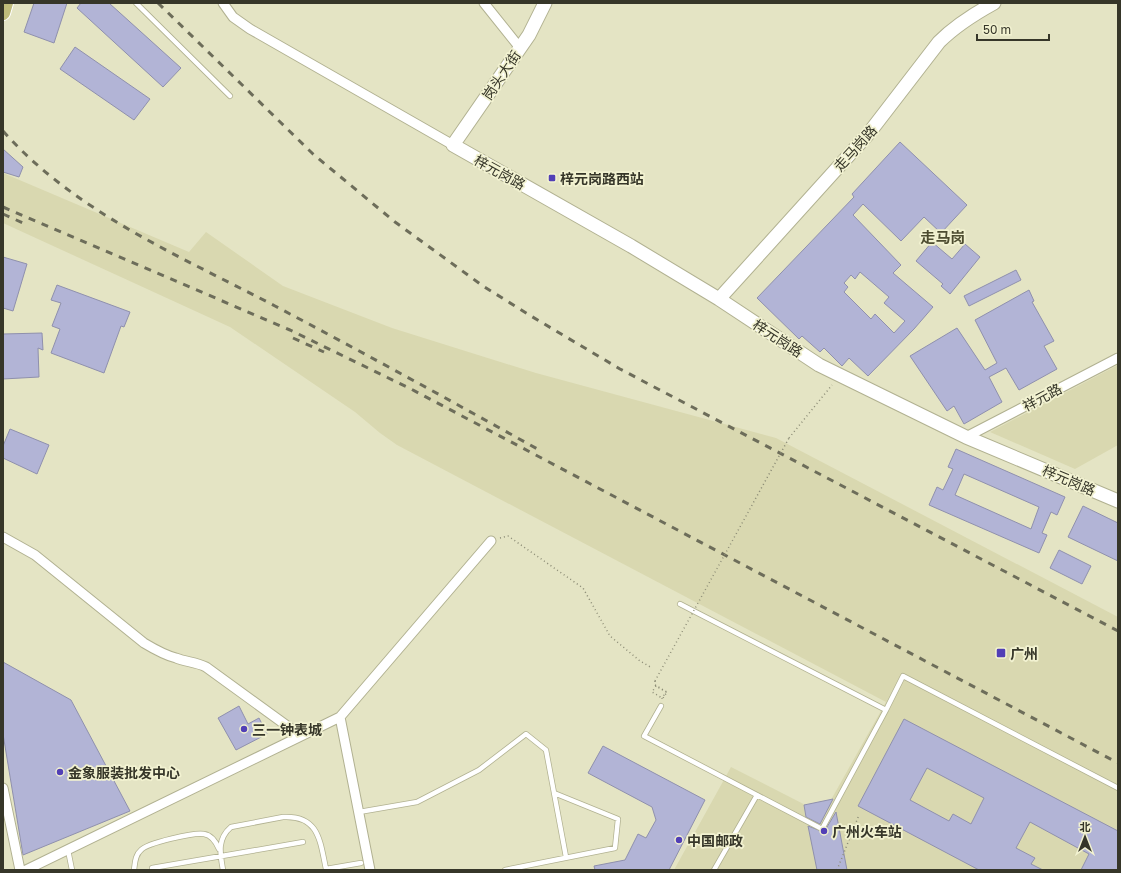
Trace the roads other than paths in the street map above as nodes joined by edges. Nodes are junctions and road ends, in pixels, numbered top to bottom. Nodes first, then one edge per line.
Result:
1 (6, 3) edge
2 (136, 3) edge
3 (223, 3) edge
4 (484, 3) edge
5 (545, 3) edge
6 (994, 3) edge
7 (3, 13) edge
8 (520, 48) junction
9 (230, 96) dead end
10 (453, 145) junction
11 (719, 299) junction
12 (1118, 358) edge
13 (966, 437) junction
14 (1118, 501) edge
15 (3, 537) edge
16 (491, 541) road end
17 (680, 604) dead end
18 (661, 706) road end
19 (886, 710) junction
20 (340, 717) junction
21 (301, 736) junction
22 (3, 788) edge
23 (1118, 788) edge
24 (554, 793) junction
25 (757, 795) junction
26 (359, 812) junction
27 (303, 842) dead end
28 (68, 850) junction
29 (220, 854) junction
30 (566, 857) junction
31 (361, 863) dead end
32 (152, 868) dead end
33 (20, 870) edge
34 (26, 870) edge
35 (72, 870) edge
36 (134, 870) edge
37 (223, 870) edge
38 (370, 870) edge
39 (505, 870) edge
40 (714, 870) edge

1 - 7 main road
2 - 9 lane
3 - 10 street
4 - 8 street
5 - 8 street, 岗头大街
6 - 11 street, 走马岗路
8 - 10 street, 岗头大街
10 - 11 street, 梓元岗路
11 - 13 street, 梓元岗路
12 - 13 street, 祥元路
13 - 14 street, 梓元岗路
15 - 21 street
16 - 20 street
17 - 19 lane
18 - 25 lane
19 - 23 lane
19 - 25 lane
20 - 21 street
20 - 26 street
21 - 28 street
22 - 33 street
24 - 26 lane
24 - 30 lane
24 - 30 lane
25 - 40 lane
26 - 38 street
27 - 29 lane
28 - 34 street
28 - 35 lane
29 - 31 lane
29 - 32 lane
29 - 36 lane
29 - 37 lane
30 - 39 lane

